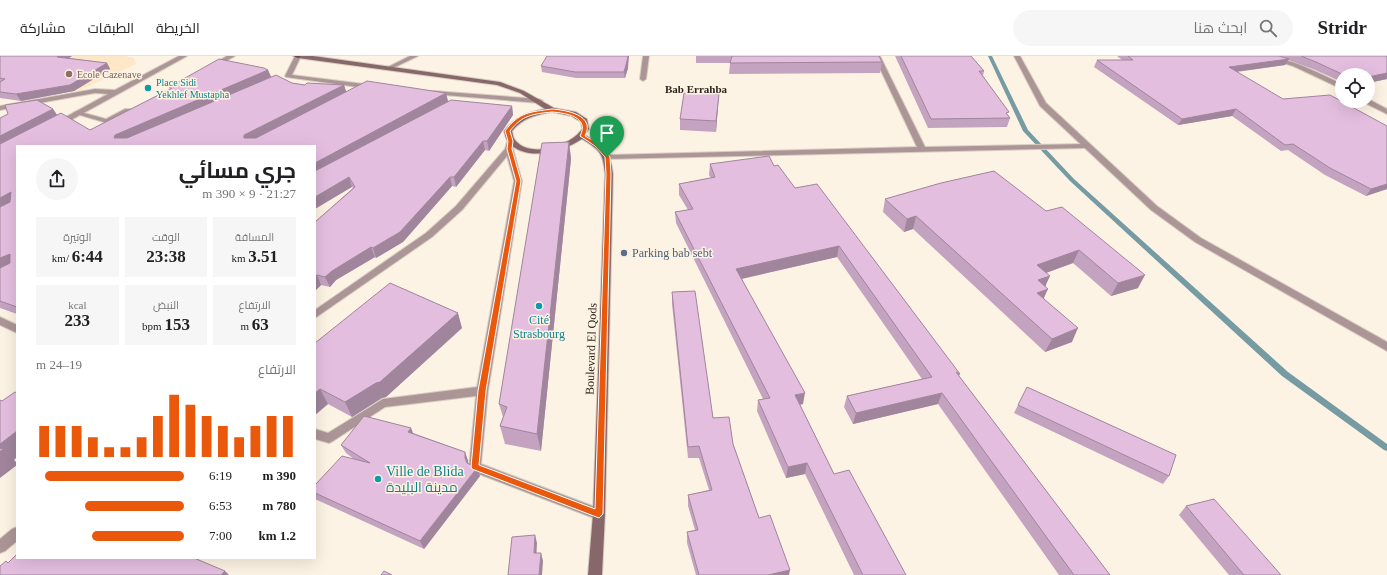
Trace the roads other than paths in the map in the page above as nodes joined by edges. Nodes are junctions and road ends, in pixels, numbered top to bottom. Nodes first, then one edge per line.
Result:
1 (184, 56) edge
2 (232, 56) edge
3 (297, 56) edge
4 (415, 56) edge
5 (646, 56) edge
6 (877, 56) edge
7 (1017, 56) edge
8 (1262, 56) edge
9 (389, 68) junction
10 (204, 71) edge
11 (643, 79) dead end
12 (1335, 84) edge
13 (368, 87) junction
14 (384, 88) edge
15 (116, 92) junction
16 (429, 93) edge
17 (355, 94) edge
18 (467, 97) junction
19 (539, 101) junction
20 (454, 104) edge
21 (1375, 105) edge
22 (0, 108) edge
23 (135, 108) edge
24 (552, 110) junction
25 (1387, 112) edge
26 (78, 113) junction
27 (51, 126) edge
28 (582, 136) junction
29 (510, 145) junction
30 (1086, 146) junction
31 (922, 149) junction
32 (607, 157) junction
33 (316, 314) edge
34 (0, 321) edge
35 (16, 329) edge
36 (1387, 347) edge
37 (482, 391) junction
38 (316, 434) edge
39 (599, 514) junction
40 (16, 534) edge
41 (0, 548) edge
42 (595, 575) edge

1 - 15 street
2 - 10 street
3 - 9 main road
3 - 13 street
4 - 9 street
5 - 11 street
6 - 31 street
7 - 30 street
8 - 12 street
9 - 19 main road
13 - 14 street
13 - 17 street
15 - 22 street
15 - 26 street
16 - 18 street
18 - 19 street
18 - 20 street
19 - 24 main road
21 - 25 street
23 - 26 street
24 - 28 main road
24 - 29 main road
26 - 27 street
28 - 29 main road
28 - 32 main road
29 - 33 street
29 - 37 street
30 - 31 street
30 - 36 street
31 - 32 street
32 - 39 main road, Boulevard El Qods
34 - 35 street
37 - 38 street
37 - 39 street
39 - 42 main road, Boulevard El Qods
40 - 41 street

